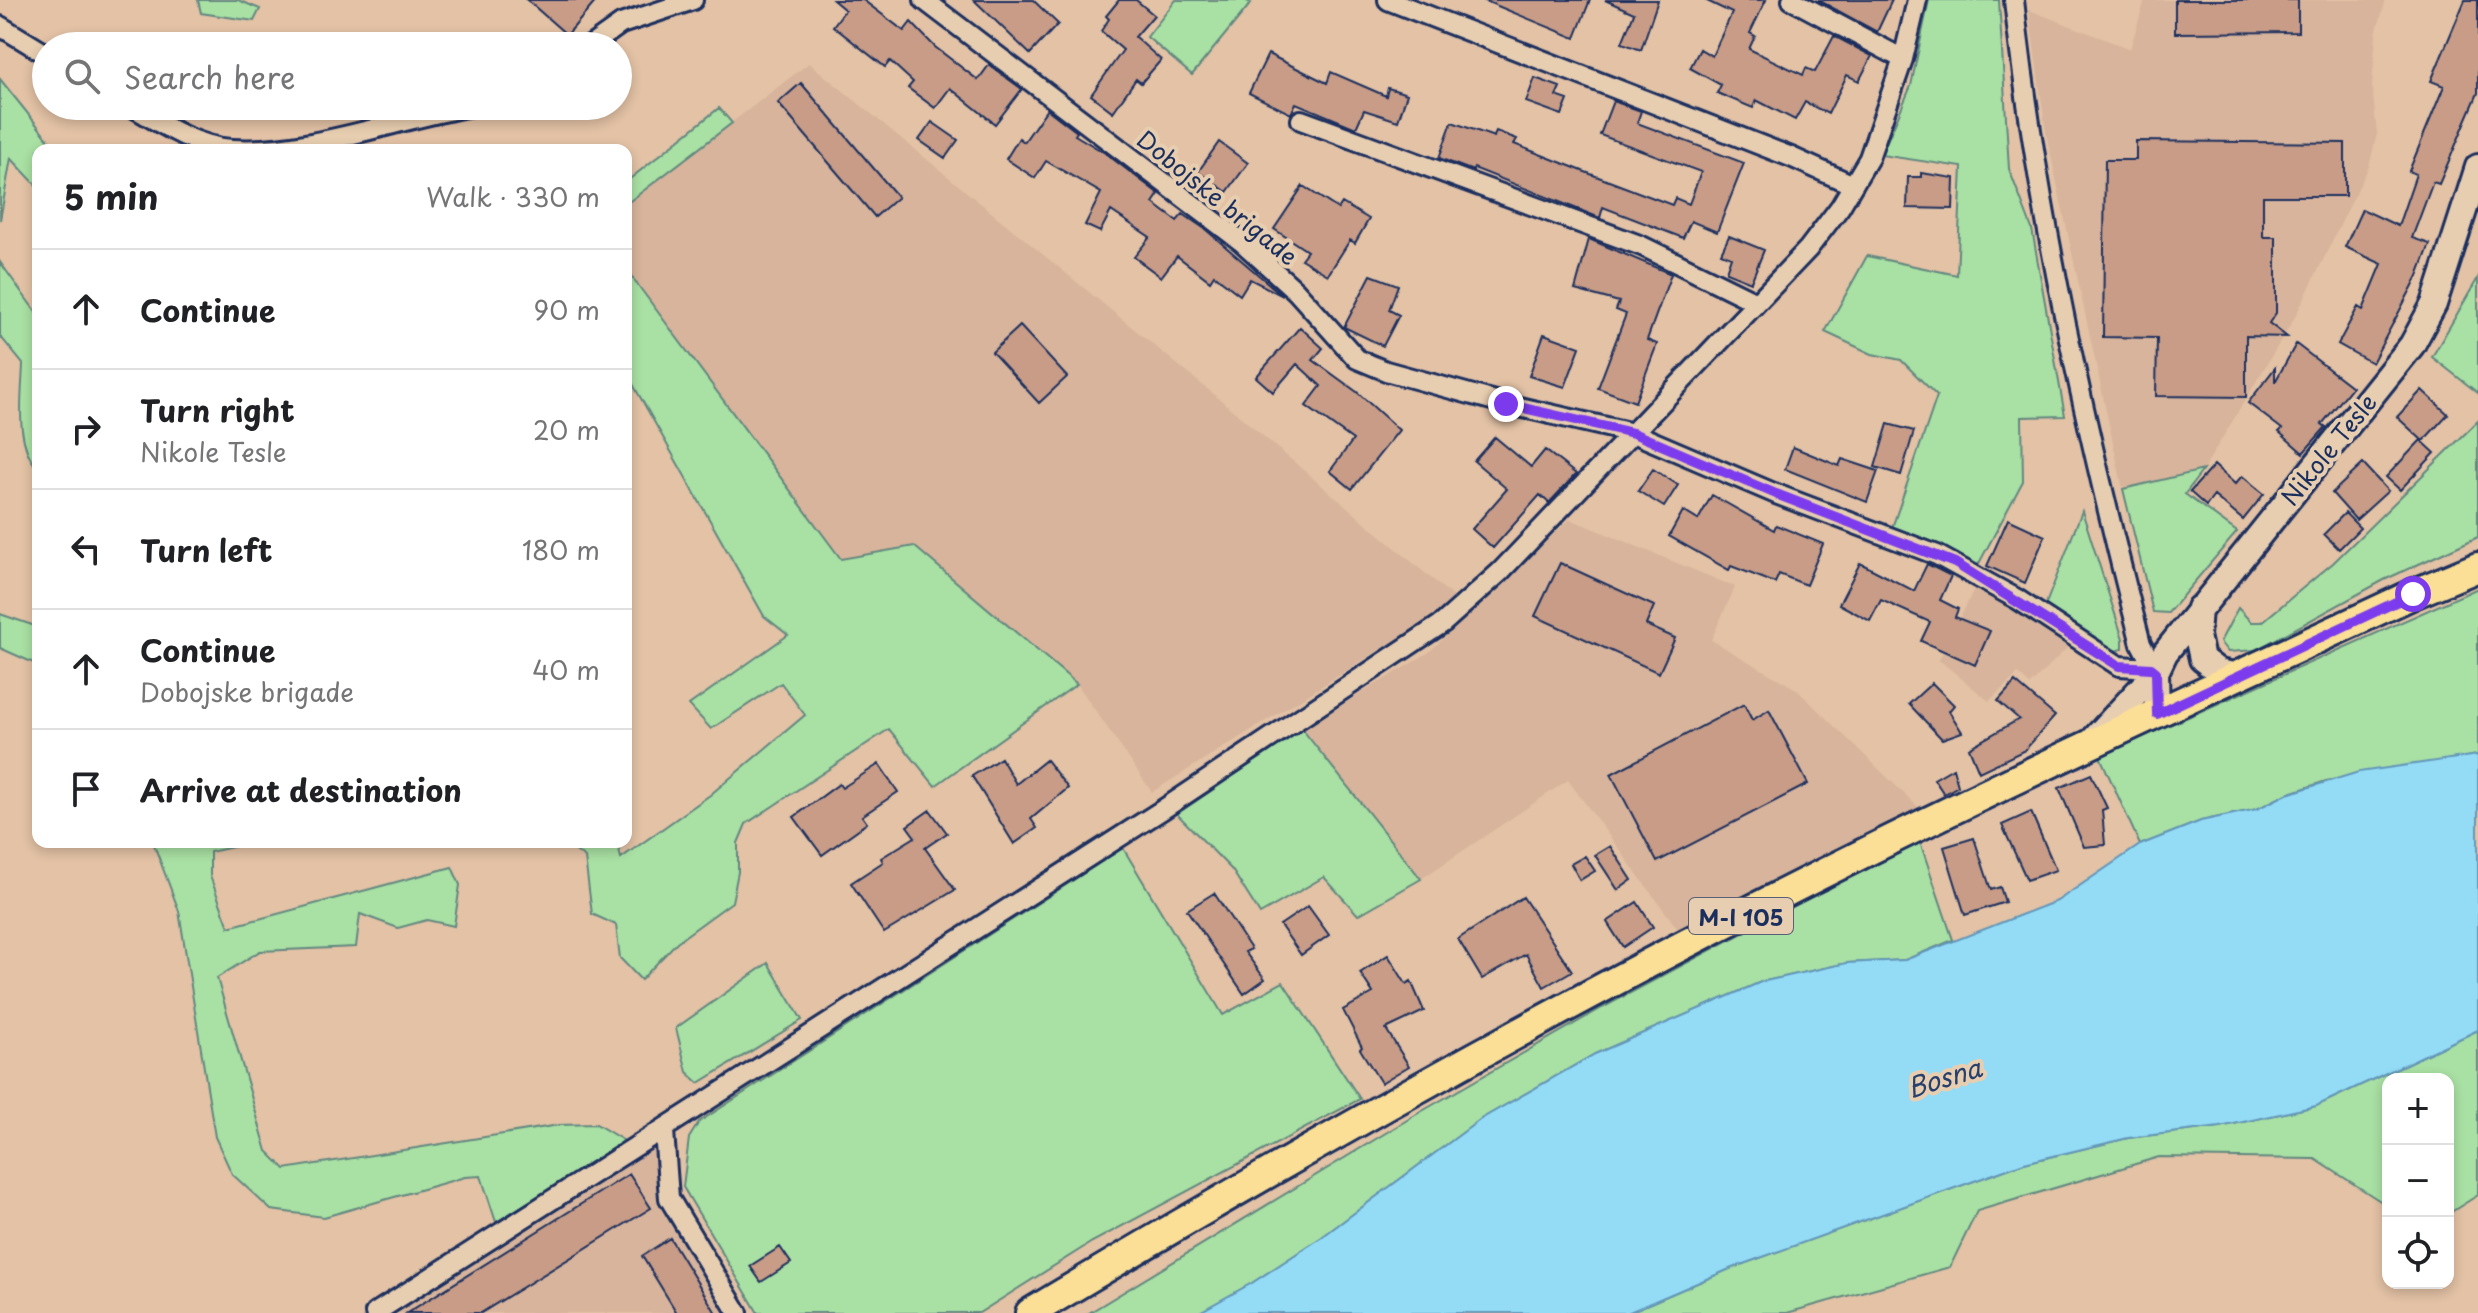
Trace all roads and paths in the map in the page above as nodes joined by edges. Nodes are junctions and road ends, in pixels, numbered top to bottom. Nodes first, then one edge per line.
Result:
1 (693, 0) edge
2 (924, 0) edge
3 (1388, 0) edge
4 (1792, 0) edge
5 (1917, 0) edge
6 (2014, 0) edge
7 (0, 26) edge
8 (610, 32) edge
9 (32, 45) edge
10 (1903, 59) junction
11 (157, 120) edge
12 (409, 120) edge
13 (1301, 120) dead end
14 (209, 144) edge
15 (299, 144) edge
16 (2478, 167) edge
17 (1853, 185) junction
18 (1756, 302) junction
19 (1633, 433) junction
20 (2478, 567) edge
21 (2199, 608) junction
22 (2154, 670) junction
23 (2238, 676) junction
24 (2157, 714) junction
25 (2083, 749) junction
26 (664, 1131) junction
27 (375, 1313) edge
28 (738, 1313) edge
29 (1030, 1313) edge

1 - 8 street
2 - 19 street, Dobojske brigade
3 - 17 street
4 - 10 street
5 - 10 street
6 - 22 street
7 - 9 street
10 - 17 street
11 - 14 street
12 - 15 street
13 - 18 street
16 - 21 street, Nikole Tesle
17 - 18 street
18 - 19 street
19 - 22 street, Dobojske brigade
19 - 26 street
20 - 23 main road, M-I 105
21 - 22 street, Nikole Tesle
21 - 23 street
22 - 24 street
22 - 25 street, Nikole Tesle
23 - 24 main road, M-I 105
24 - 25 main road, M-I 105
25 - 29 main road, M-I 105
26 - 27 street
26 - 28 street

